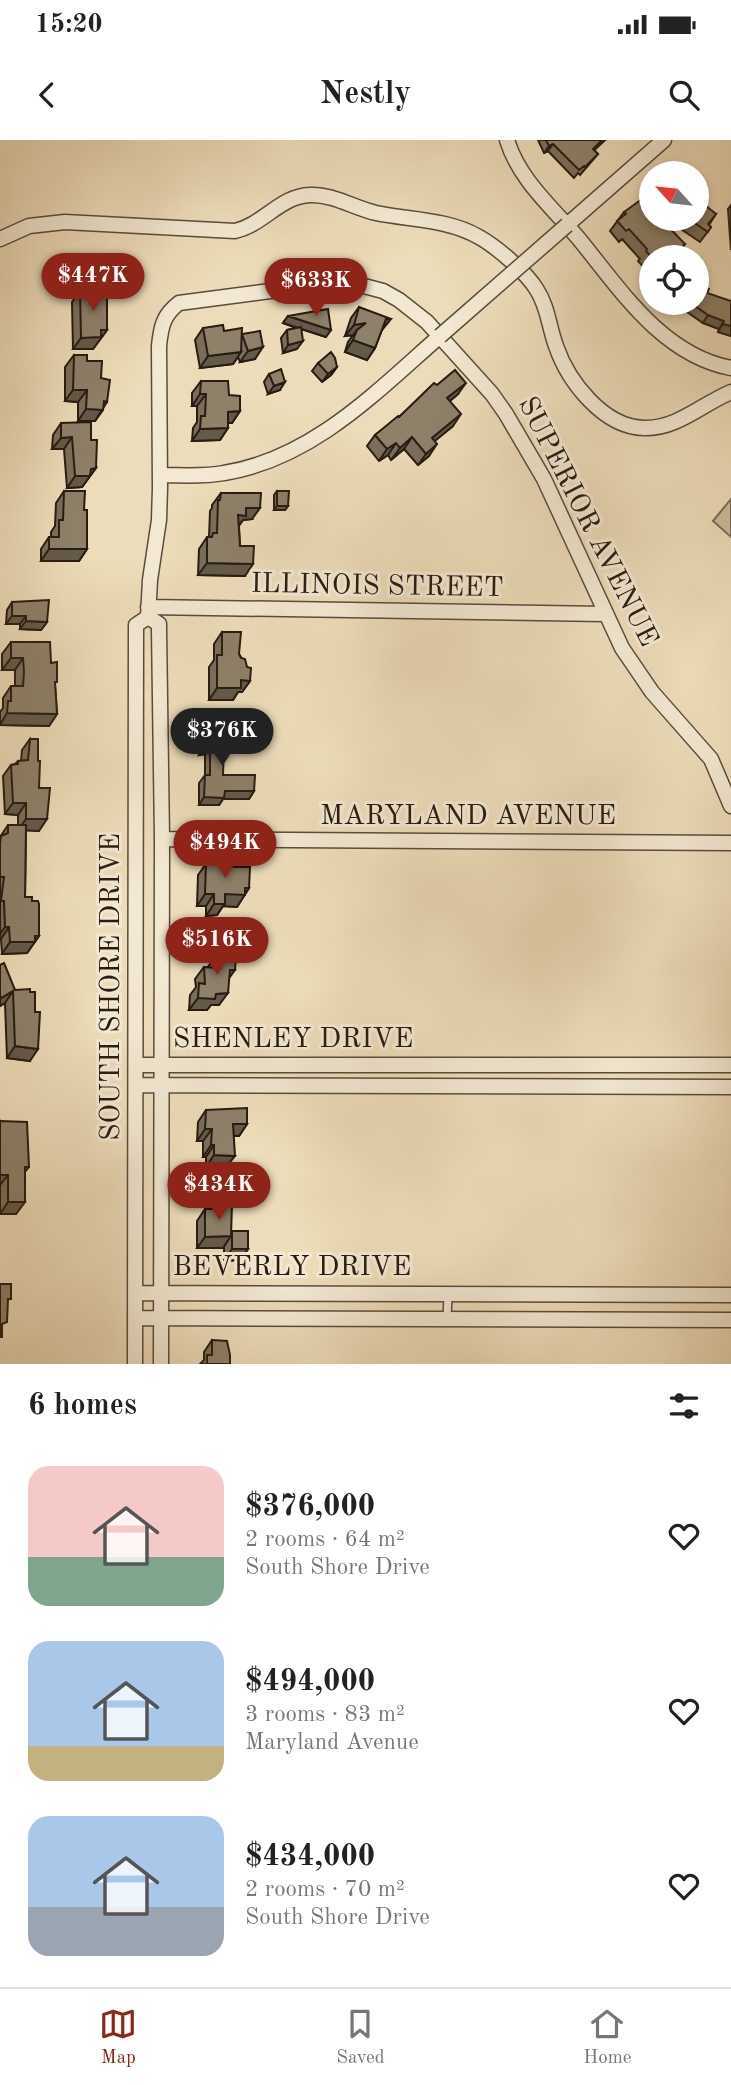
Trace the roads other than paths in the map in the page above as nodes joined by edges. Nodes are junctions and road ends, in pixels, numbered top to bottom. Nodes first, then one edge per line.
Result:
1 (507, 140) edge
2 (664, 140) edge
3 (566, 225) junction
4 (0, 239) edge
5 (167, 314) joint
6 (440, 336) junction
7 (731, 368) edge
8 (731, 393) edge
9 (160, 475) junction
10 (148, 612) junction
11 (605, 614) junction
12 (731, 806) edge
13 (162, 839) junction
14 (731, 843) edge
15 (136, 1065) junction
16 (162, 1065) junction
17 (449, 1065) junction
18 (731, 1065) edge
19 (137, 1085) junction
20 (162, 1085) junction
21 (449, 1086) junction
22 (731, 1087) edge
23 (162, 1292) junction
24 (135, 1293) junction
25 (448, 1293) junction
26 (731, 1295) edge
27 (135, 1318) junction
28 (161, 1320) junction
29 (447, 1320) junction
30 (731, 1320) edge
31 (135, 1364) edge
32 (161, 1364) edge

1 - 3 street
2 - 3 street
3 - 6 street, bridge
3 - 7 street
4 - 8 street
5 - 6 street, SUPERIOR AVENUE
5 - 9 street, SOUTH SHORE DRIVE
6 - 9 street
6 - 11 street, SUPERIOR AVENUE
9 - 10 street, SOUTH SHORE DRIVE
10 - 11 street, ILLINOIS STREET
10 - 13 street, SOUTH SHORE DRIVE
10 - 15 street, SOUTH SHORE DRIVE
11 - 12 street, SUPERIOR AVENUE
13 - 14 street, MARYLAND AVENUE
13 - 16 street, SOUTH SHORE DRIVE
15 - 16 street, SHENLEY DRIVE
15 - 19 street, SOUTH SHORE DRIVE
16 - 17 street, SHENLEY DRIVE
16 - 20 street, SOUTH SHORE DRIVE
17 - 18 street, SHENLEY DRIVE
17 - 21 lane, SHENLEY DRIVE
19 - 20 street, SHENLEY DRIVE
19 - 24 street, SOUTH SHORE DRIVE
20 - 21 street, SHENLEY DRIVE
20 - 23 street, SOUTH SHORE DRIVE
21 - 22 street, SHENLEY DRIVE
23 - 24 street, BEVERLY DRIVE
23 - 25 street, BEVERLY DRIVE
23 - 28 street, SOUTH SHORE DRIVE
24 - 27 street, SOUTH SHORE DRIVE
25 - 26 street, BEVERLY DRIVE
25 - 29 lane, BEVERLY DRIVE
27 - 28 street, BEVERLY DRIVE
27 - 31 street, SOUTH SHORE DRIVE
28 - 29 street, BEVERLY DRIVE
28 - 32 street, SOUTH SHORE DRIVE
29 - 30 street, BEVERLY DRIVE

